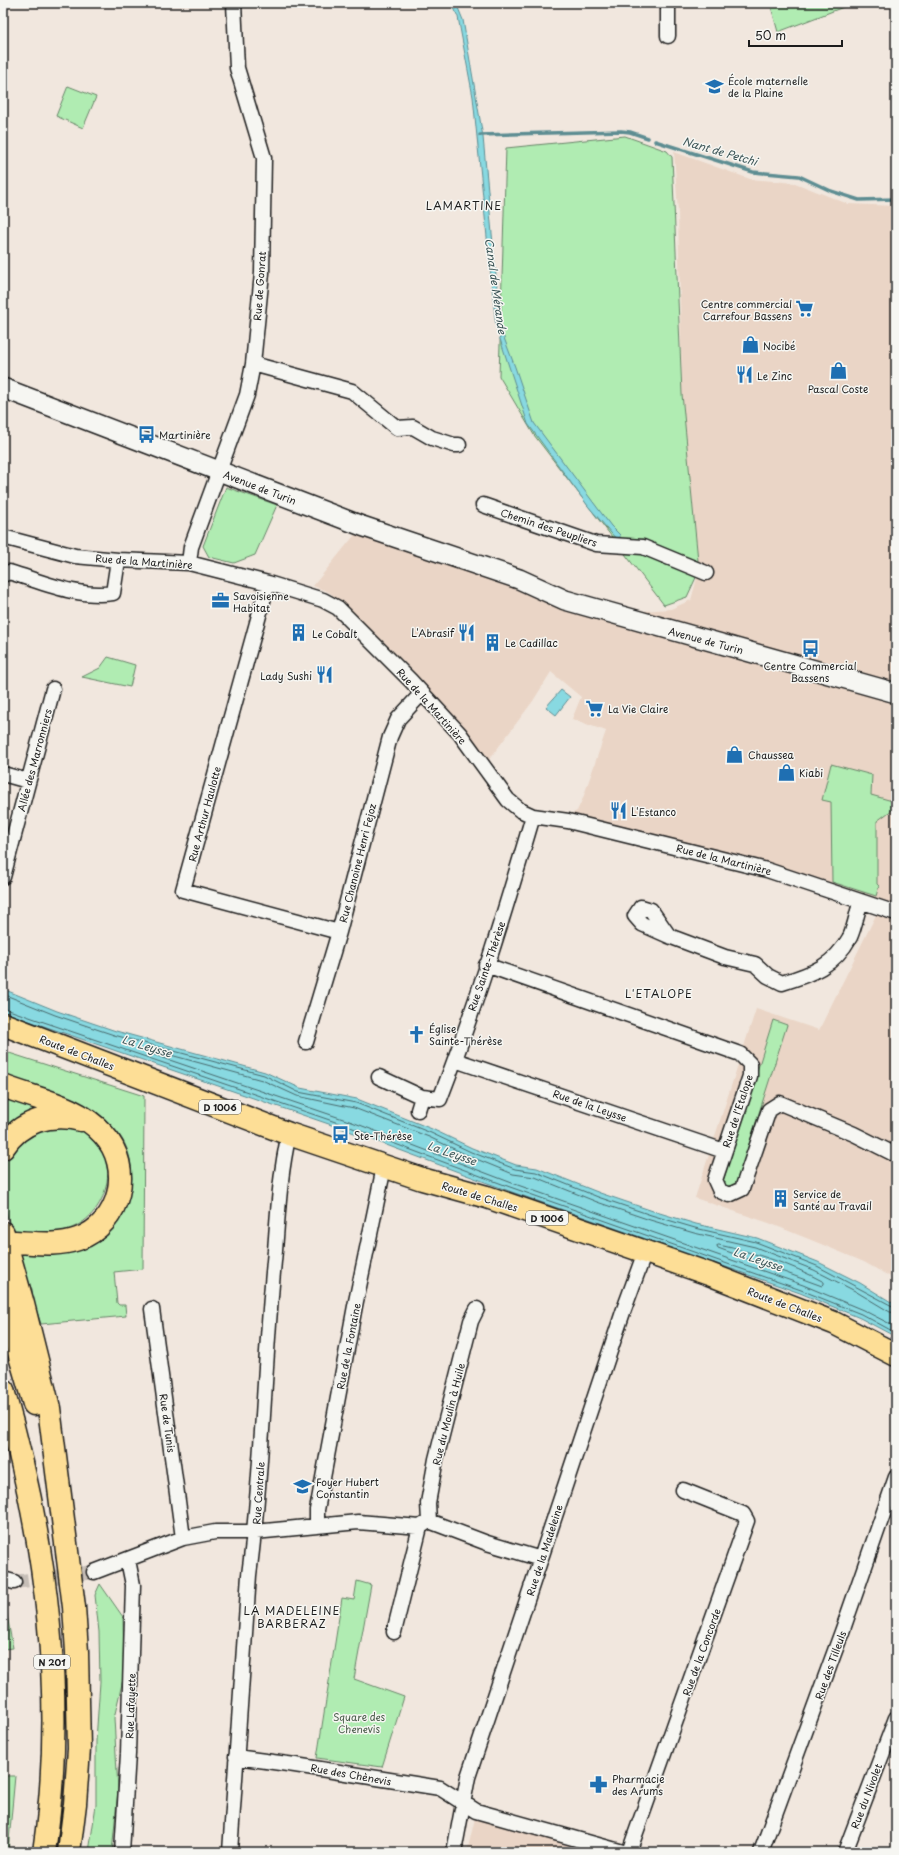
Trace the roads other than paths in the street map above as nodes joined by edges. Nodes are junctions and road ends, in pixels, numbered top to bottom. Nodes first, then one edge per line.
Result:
1 (234, 3) edge
2 (668, 3) edge
3 (668, 36) dead end
4 (252, 364) junction
5 (3, 388) edge
6 (459, 445) dead end
7 (219, 471) junction
8 (483, 505) dead end
9 (3, 538) edge
10 (118, 560) junction
11 (189, 563) junction
12 (706, 573) dead end
13 (3, 575) edge
14 (519, 579) junction
15 (268, 583) junction
16 (672, 630) junction
17 (712, 630) junction
18 (896, 680) edge
19 (53, 689) dead end
20 (896, 693) edge
21 (422, 694) junction
22 (3, 774) edge
23 (28, 781) junction
24 (534, 816) junction
25 (3, 877) edge
26 (861, 901) junction
27 (896, 913) edge
28 (339, 932) junction
29 (669, 936) dead end
30 (486, 965) junction
31 (3, 1024) edge
32 (3, 1038) edge
33 (306, 1042) dead end
34 (455, 1060) junction
35 (379, 1077) dead end
36 (150, 1080) junction
37 (3, 1086) edge
38 (90, 1123) junction
39 (289, 1134) junction
40 (3, 1148) edge
41 (724, 1151) junction
42 (896, 1155) edge
43 (384, 1167) junction
44 (9, 1238) edge
45 (645, 1252) junction
46 (3, 1298) edge
47 (152, 1309) dead end
48 (477, 1309) dead end
49 (896, 1355) edge
50 (3, 1390) edge
51 (3, 1423) edge
52 (896, 1477) edge
53 (28, 1488) junction
54 (683, 1490) dead end
55 (424, 1524) junction
56 (317, 1525) junction
57 (255, 1532) junction
58 (183, 1538) junction
59 (67, 1558) junction
60 (128, 1560) junction
61 (540, 1560) junction
62 (94, 1572) tunnel mouth
63 (394, 1632) dead end
64 (896, 1718) edge
65 (236, 1757) junction
66 (462, 1803) junction
67 (44, 1852) edge
68 (69, 1852) edge
69 (122, 1852) edge
70 (230, 1852) edge
71 (454, 1852) edge
72 (623, 1852) edge
73 (629, 1852) edge
74 (761, 1852) edge
75 (845, 1852) edge

1 - 4 street, Rue de Gonrat
2 - 3 street
4 - 6 street
4 - 7 street, Rue de Gonrat
5 - 7 main road, Avenue de Turin
7 - 11 street, Rue de Gonrat
7 - 14 main road, Avenue de Turin
8 - 12 street, Chemin des Peupliers
9 - 10 street, Rue de la Martinière
10 - 11 street, Rue de la Martinière
10 - 13 street
11 - 15 street, Rue de la Martinière
14 - 16 main road, Avenue de Turin
14 - 17 main road, Avenue de Turin
15 - 21 street, Rue de la Martinière
15 - 28 street, Rue Arthur Haulotte
16 - 17 main road
16 - 20 main road, Avenue de Turin
17 - 18 main road, Avenue de Turin
19 - 23 street, Allée des Marronniers
21 - 24 street, Rue de la Martinière
21 - 28 street, Rue Chanoine Henri Fejoz
22 - 23 street
23 - 25 street, Allée des Marronniers
24 - 26 street, Rue de la Martinière
24 - 30 street, Rue Sainte-Thérèse
26 - 27 street, Rue de la Martinière
26 - 29 street
28 - 33 street, Rue Chanoine Henri Fejoz
30 - 34 street, Rue Sainte-Thérèse
30 - 41 street, Rue de l'Etalope
31 - 36 main road, Route de Challes
32 - 36 main road, Route de Challes
34 - 35 street, Rue Sainte-Thérèse
34 - 41 street, Rue de la Leysse
36 - 39 main road, Route de Challes / D 1006
37 - 38 main road
38 - 40 main road
38 - 44 main road
39 - 43 main road, Route de Challes / D 1006
39 - 57 street, Rue Centrale
41 - 42 street, Rue de l'Etalope
43 - 45 main road, Route de Challes / D 1006
43 - 56 street, Rue de la Fontaine
44 - 59 main road
45 - 49 main road, Route de Challes / D 1006
45 - 61 street, Rue de la Madeleine
46 - 59 main road, N 201
47 - 58 street, Rue de Tunis
48 - 55 street, Rue du Moulin à Huile
50 - 53 main road, N 201
51 - 53 main road
52 - 74 street, Rue des Tilleuls
53 - 67 main road, N 201
54 - 73 street, Rue de la Concorde
55 - 56 street
55 - 61 street
55 - 63 street, Rue du Moulin à Huile
56 - 57 street
57 - 58 street
57 - 65 street, Rue Centrale
58 - 60 street
59 - 68 main road, N 201
60 - 62 street
60 - 69 street, Rue Lafayette
61 - 66 street, Rue de la Madeleine
64 - 75 street, Rue du Nivolet
65 - 66 street, Rue des Chènevis
65 - 70 street, Rue Centrale
66 - 71 street, Rue de la Madeleine
66 - 72 street

